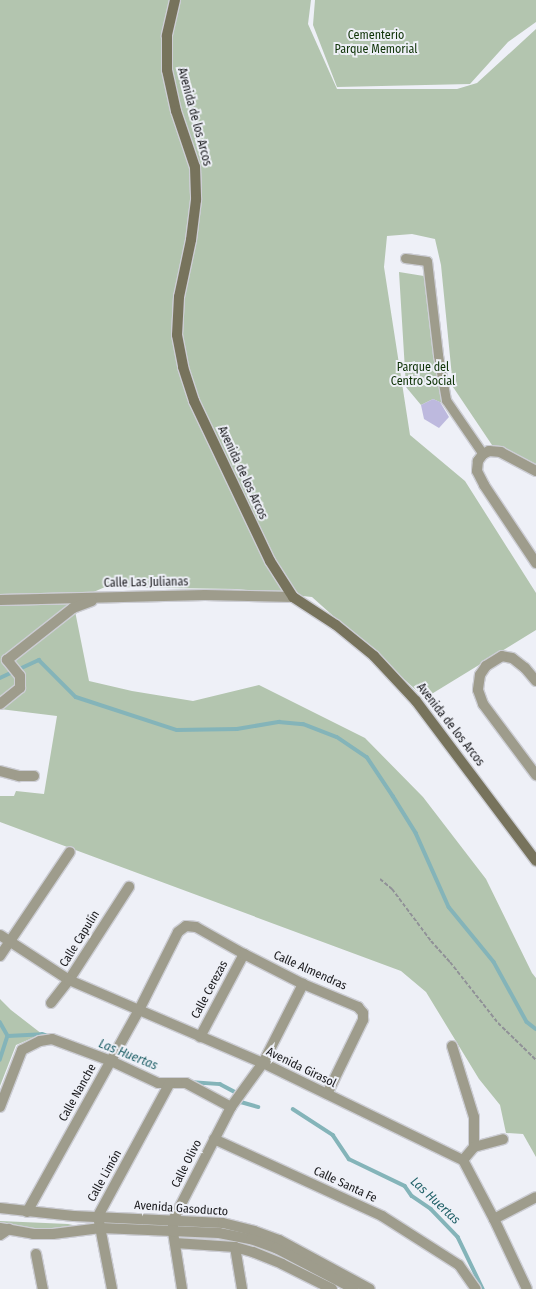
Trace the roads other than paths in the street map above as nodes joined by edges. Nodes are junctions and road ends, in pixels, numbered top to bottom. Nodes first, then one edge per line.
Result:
1 (175, 0) edge
2 (405, 258) dead end
3 (483, 454) junction
4 (536, 471) edge
5 (536, 563) edge
6 (112, 597) junction
7 (293, 597) junction
8 (0, 600) edge
9 (536, 681) edge
10 (0, 704) edge
11 (0, 771) edge
12 (536, 775) edge
13 (34, 776) dead end
14 (70, 852) dead end
15 (536, 861) edge
16 (129, 886) dead end
17 (186, 926) joint
18 (0, 935) edge
19 (9, 942) junction
20 (244, 954) junction
21 (0, 956) edge
22 (69, 980) junction
23 (304, 984) junction
24 (51, 1003) dead end
25 (139, 1010) junction
26 (200, 1038) junction
27 (452, 1046) dead end
28 (112, 1057) junction
29 (263, 1063) junction
30 (170, 1083) junction
31 (327, 1094) junction
32 (232, 1105) junction
33 (0, 1107) edge
34 (214, 1139) junction
35 (503, 1139) dead end
36 (474, 1147) junction
37 (463, 1160) junction
38 (536, 1197) edge
39 (0, 1208) edge
40 (27, 1212) junction
41 (98, 1216) junction
42 (494, 1219) junction
43 (173, 1220) junction
44 (101, 1228) junction
45 (3, 1231) edge
46 (173, 1232) junction
47 (175, 1242) junction
48 (235, 1247) junction
49 (36, 1254) dead end
50 (43, 1289) edge
51 (112, 1289) edge
52 (182, 1289) edge
53 (242, 1289) edge
54 (332, 1289) edge
55 (354, 1289) edge
56 (370, 1289) edge
57 (476, 1289) edge
58 (526, 1289) edge

1 - 7 main road, Avenida de los Arcos
2 - 3 street
3 - 4 street
3 - 5 street
6 - 7 street, Calle Las Julianas
6 - 8 street, Calle Las Julianas
6 - 10 street
7 - 15 main road, Avenida de los Arcos
9 - 12 street
11 - 13 street
14 - 19 street
16 - 22 street, Calle Capulín
17 - 20 street, Calle Almendras
17 - 25 street, Calle Nanche
18 - 19 street, Avenida Girasol
19 - 21 street
19 - 22 street, Avenida Girasol
20 - 23 street, Calle Almendras
20 - 26 street, Calle Cerezas
22 - 24 street, Calle Capulín
22 - 25 street, Avenida Girasol
23 - 29 street, Calle Olivo
23 - 31 street, Calle Almendras
25 - 26 street, Avenida Girasol
25 - 28 street, Calle Nanche
26 - 29 street, Avenida Girasol
27 - 36 street
28 - 30 street
28 - 33 street
28 - 40 street, Calle Nanche
29 - 31 street, Avenida Girasol
29 - 32 street, Calle Olivo
30 - 32 street
30 - 41 street, Calle Limón
31 - 37 street, Avenida Girasol
32 - 34 street, Calle Olivo
34 - 43 street, Calle Olivo
34 - 57 street, Calle Santa Fe
35 - 36 street
36 - 37 street
37 - 42 street
38 - 42 street
39 - 40 street, Avenida Gasoducto
40 - 41 street, Avenida Gasoducto
41 - 43 street, Avenida Gasoducto
41 - 44 street, Calle Limón
42 - 58 street
43 - 46 street, Calle Olivo
43 - 56 street, Avenida Gasoducto
44 - 45 street, Avenida Gasoducto
44 - 46 street, Avenida Gasoducto
44 - 51 street, Calle Limón
46 - 47 street, Calle Olivo
46 - 55 street, Avenida Gasoducto
47 - 48 street
47 - 52 street, Calle Olivo
48 - 53 street
48 - 54 street
49 - 50 street

